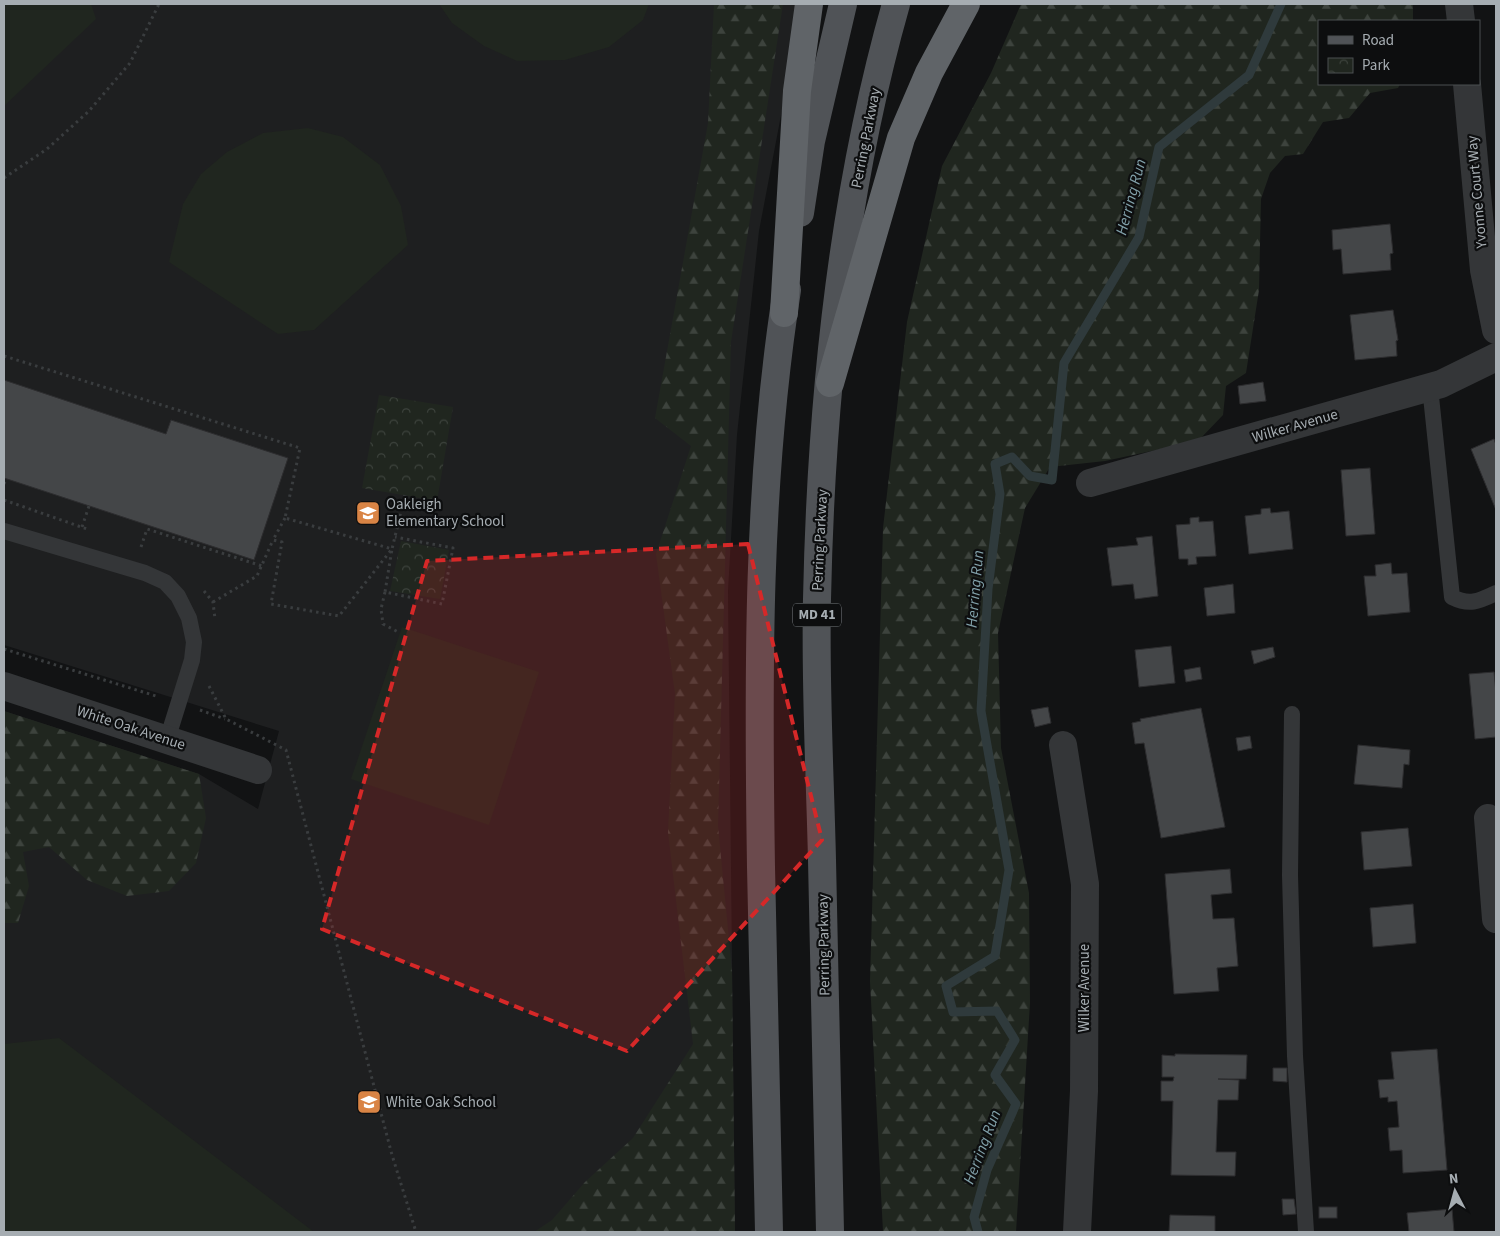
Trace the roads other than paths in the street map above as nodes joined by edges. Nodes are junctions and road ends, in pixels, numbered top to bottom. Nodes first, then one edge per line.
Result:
1 (809, 4) edge
2 (842, 4) edge
3 (896, 4) edge
4 (966, 4) edge
5 (1459, 4) edge
6 (1461, 20) edge
7 (1467, 85) edge
8 (784, 314) junction
9 (1496, 330) edge
10 (1496, 357) edge
11 (830, 382) junction
12 (1430, 387) junction
13 (1090, 483) dead end
14 (4, 531) edge
15 (1496, 593) edge
16 (4, 686) edge
17 (1292, 714) dead end
18 (167, 740) junction
19 (1062, 745) dead end
20 (258, 770) dead end
21 (1488, 818) dead end
22 (1496, 920) edge
23 (769, 1232) edge
24 (830, 1232) edge
25 (1077, 1232) edge
26 (1306, 1232) edge

1 - 8 highway
2 - 8 main road
3 - 11 main road, Perring Parkway / MD 41
4 - 11 highway
5 - 6 street
7 - 9 street, Yvonne Court Way
8 - 23 main road
10 - 12 street, Wilker Avenue
11 - 24 main road, Perring Parkway / MD 41
12 - 13 street, Wilker Avenue
12 - 15 lane
14 - 18 lane
16 - 18 street, White Oak Avenue
17 - 26 lane
18 - 20 street, White Oak Avenue
19 - 25 street, Wilker Avenue
21 - 22 street

